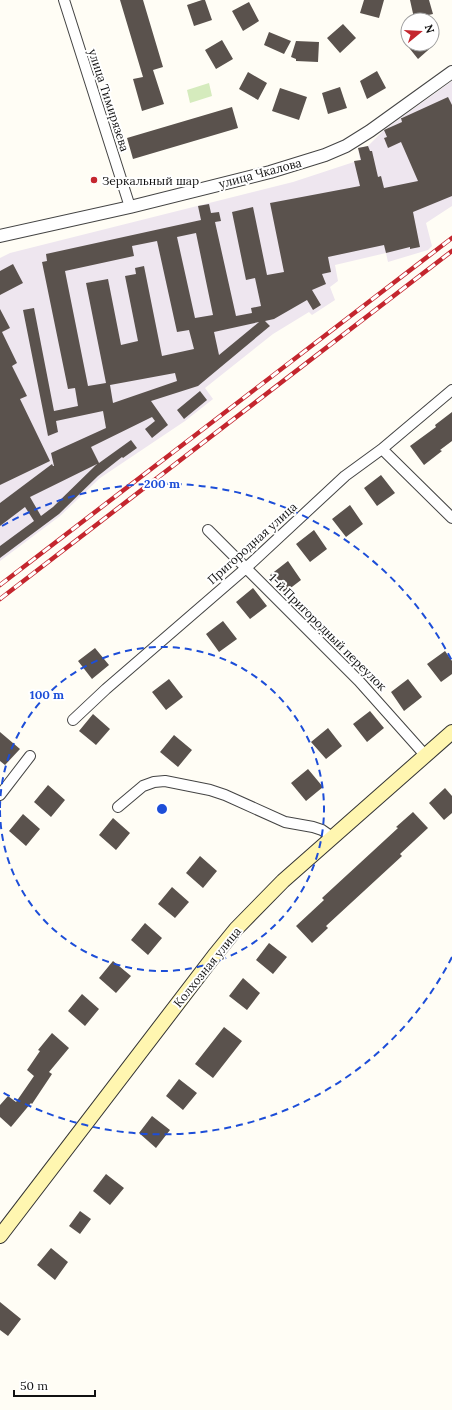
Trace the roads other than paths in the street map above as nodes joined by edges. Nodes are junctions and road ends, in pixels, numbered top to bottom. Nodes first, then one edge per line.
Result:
1 (64, 0) edge
2 (452, 72) edge
3 (130, 207) junction
4 (0, 236) edge
5 (452, 390) edge
6 (382, 450) junction
7 (452, 518) edge
8 (208, 530) dead end
9 (246, 568) junction
10 (73, 720) dead end
11 (452, 732) edge
12 (425, 755) junction
13 (30, 756) dead end
14 (0, 795) edge
15 (118, 806) dead end
16 (332, 837) junction
17 (0, 1236) edge

1 - 3 street, улица Тимирязева
2 - 3 street, улица Чкалова
3 - 4 street, улица Чкалова
5 - 6 street, Пригородная улица
6 - 7 street
6 - 9 street, Пригородная улица
8 - 9 street, 1-й Пригородный переулок
9 - 10 street, Пригородная улица
9 - 12 street, 1-й Пригородный переулок
11 - 12 main road, Колхозная улица
12 - 16 main road, Колхозная улица
13 - 14 street
15 - 16 street
16 - 17 main road, Колхозная улица

